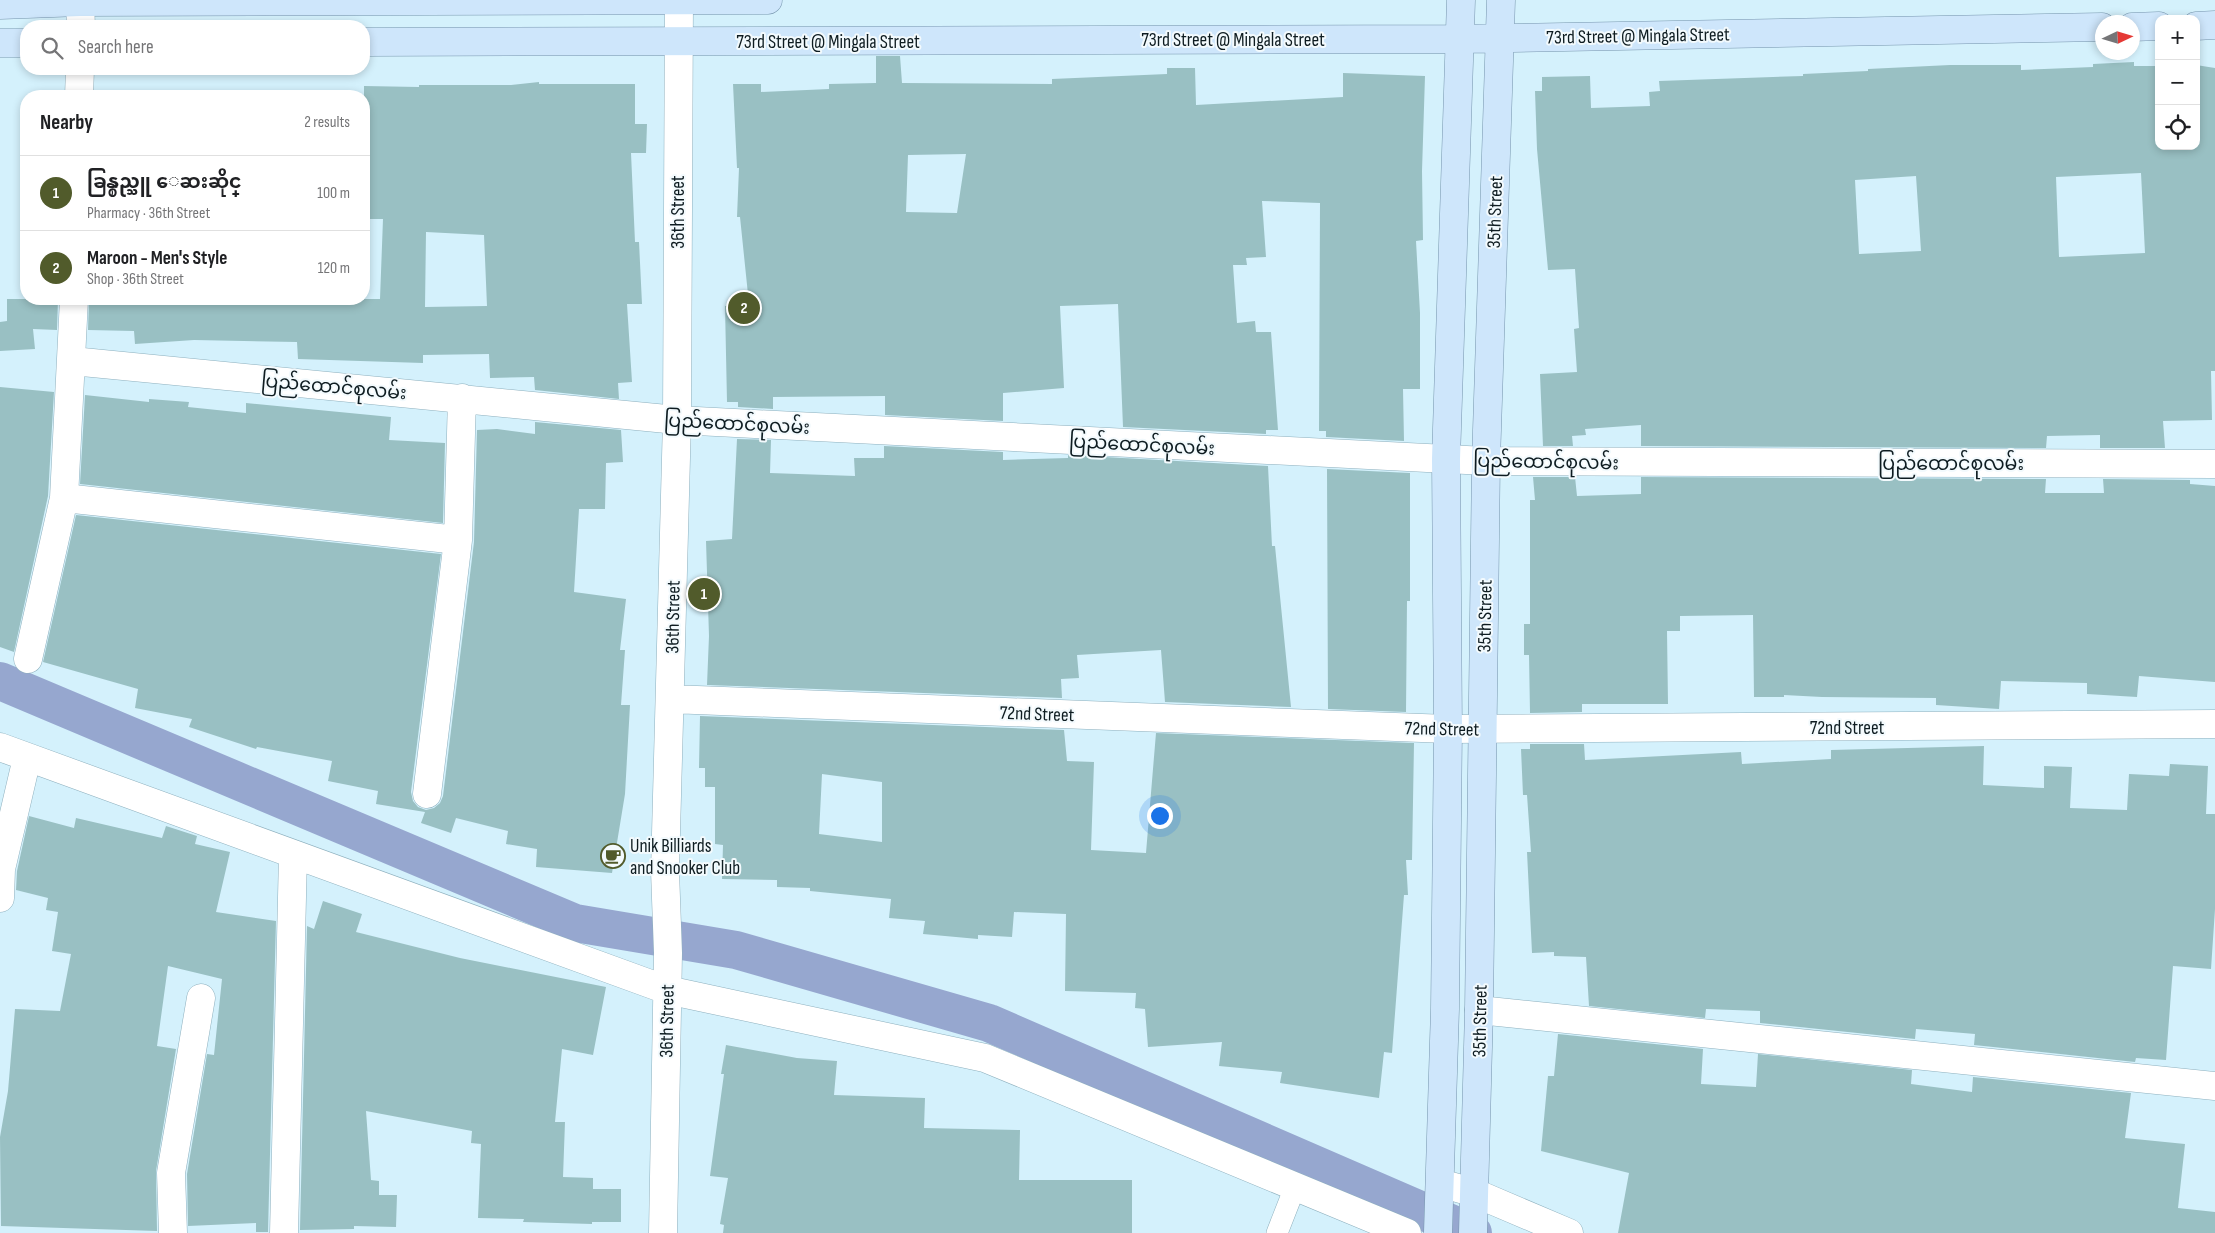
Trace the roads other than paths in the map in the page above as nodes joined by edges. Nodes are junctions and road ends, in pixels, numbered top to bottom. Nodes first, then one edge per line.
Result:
1 (679, 0) edge
2 (768, 0) edge
3 (1460, 0) edge
4 (1501, 0) edge
5 (0, 5) edge
6 (80, 14) edge
7 (2215, 25) edge
8 (2155, 26) edge
9 (2200, 26) edge
10 (2095, 27) edge
11 (2140, 27) edge
12 (1500, 37) junction
13 (1459, 38) junction
14 (370, 42) edge
15 (678, 42) junction
16 (0, 43) edge
17 (20, 43) edge
18 (80, 75) edge
19 (79, 90) edge
20 (74, 305) edge
21 (72, 361) junction
22 (462, 398) junction
23 (677, 420) junction
24 (1446, 459) junction
25 (1486, 461) junction
26 (2215, 464) edge
27 (64, 498) junction
28 (458, 540) junction
29 (28, 659) dead end
30 (670, 699) junction
31 (2215, 724) edge
32 (1448, 729) junction
33 (1482, 730) junction
34 (0, 747) edge
35 (27, 758) junction
36 (427, 794) dead end
37 (293, 855) junction
38 (0, 898) edge
39 (667, 990) junction
40 (201, 998) dead end
41 (1479, 1010) junction
42 (2215, 1086) edge
43 (1295, 1187) junction
44 (1440, 1192) junction
45 (1474, 1212) edge
46 (173, 1233) edge
47 (284, 1233) edge
48 (664, 1233) edge
49 (1278, 1233) edge
50 (1406, 1233) edge
51 (1438, 1233) edge
52 (1569, 1233) edge

1 - 2 main road
1 - 6 main road
1 - 15 street, 36th Street
3 - 13 main road, 35th Street
4 - 12 main road, 35th Street
5 - 6 main road
7 - 9 main road
8 - 11 main road
10 - 12 main road, 73rd Street @ Mingala Street
12 - 13 main road, 73rd Street @ Mingala Street
12 - 25 main road, 35th Street
13 - 15 main road, 73rd Street @ Mingala Street
13 - 24 main road, 35th Street
14 - 15 main road, 73rd Street @ Mingala Street
15 - 23 street, 36th Street
16 - 17 main road
18 - 19 street
20 - 21 street
21 - 22 street, ပြည်ထောင်စုလမ်း
21 - 27 street
22 - 23 street, ပြည်ထောင်စုလမ်း
22 - 28 street
23 - 24 street, ပြည်ထောင်စုလမ်း
23 - 30 street, 36th Street
24 - 25 street, ပြည်ထောင်စုလမ်း
24 - 32 main road, 35th Street
25 - 26 street, ပြည်ထောင်စုလမ်း
25 - 33 main road, 35th Street
27 - 28 street
27 - 29 street
28 - 36 street
30 - 32 street, 72nd Street
30 - 39 street, 36th Street
31 - 33 street, 72nd Street
32 - 33 street, 72nd Street
32 - 44 main road, 35th Street
33 - 41 main road, 35th Street
34 - 35 street
35 - 37 street
35 - 38 street
37 - 39 street
37 - 47 street
39 - 43 street
39 - 48 street, 36th Street
40 - 46 street
41 - 42 street
41 - 45 main road, 35th Street
43 - 49 lane
43 - 50 street
44 - 45 street
44 - 51 main road, 35th Street
45 - 52 street

